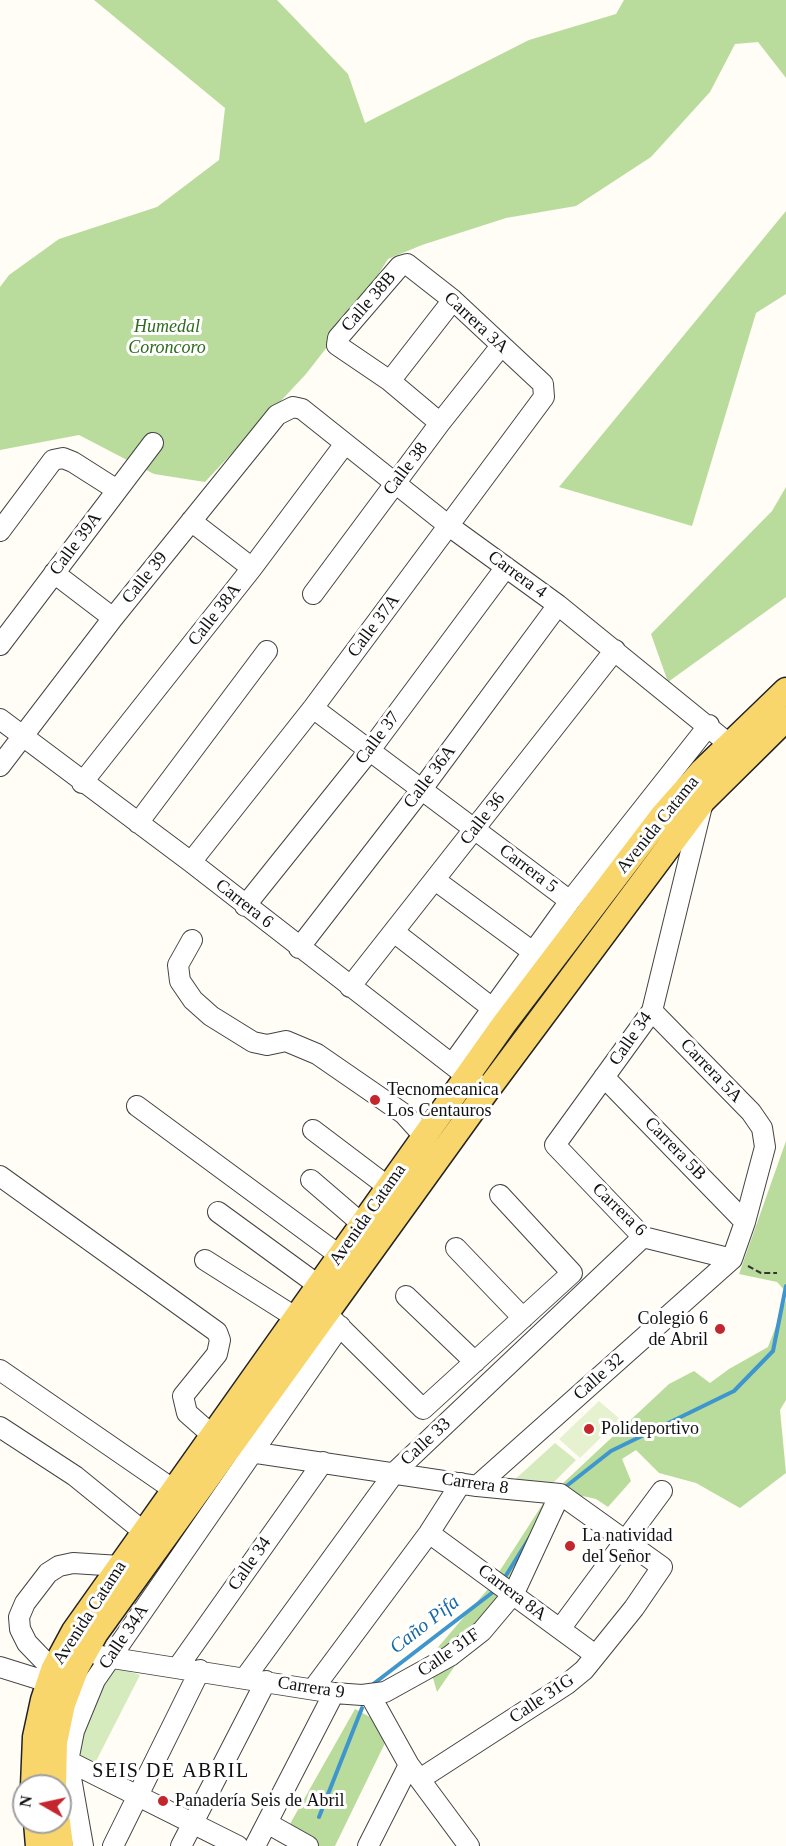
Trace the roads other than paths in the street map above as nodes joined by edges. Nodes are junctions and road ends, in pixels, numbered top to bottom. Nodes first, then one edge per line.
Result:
1 (407, 264) joint
2 (453, 300) junction
3 (501, 346) junction
4 (390, 381) junction
5 (543, 384) joint
6 (302, 409) joint
7 (440, 423) junction
8 (153, 443) dead end
9 (344, 445) junction
10 (395, 483) junction
11 (117, 490) junction
12 (191, 520) junction
13 (449, 526) junction
14 (0, 531) edge
15 (506, 567) junction
16 (252, 568) junction
17 (54, 573) junction
18 (313, 594) dead end
19 (558, 605) junction
20 (113, 618) junction
21 (0, 645) edge
22 (615, 650) junction
23 (267, 651) dead end
24 (786, 690) edge
25 (313, 708) junction
26 (0, 719) edge
27 (786, 719) edge
28 (709, 725) junction
29 (23, 736) junction
30 (729, 744) junction
31 (370, 750) junction
32 (0, 766) edge
33 (82, 783) junction
34 (422, 789) junction
35 (703, 801) junction
36 (138, 823) junction
37 (475, 828) junction
38 (191, 862) junction
39 (655, 865) junction
40 (435, 880) junction
41 (683, 884) junction
42 (570, 901) junction
43 (245, 906) junction
44 (394, 932) junction
45 (192, 940) dead end
46 (299, 948) junction
47 (533, 952) junction
48 (350, 987) junction
49 (492, 1008) junction
50 (652, 1011) junction
51 (460, 1069) junction
52 (604, 1077) junction
53 (486, 1092) junction
54 (137, 1106) dead end
55 (313, 1130) dead end
56 (764, 1134) joint
57 (423, 1135) junction
58 (555, 1145) joint
59 (0, 1176) edge
60 (311, 1180) dead end
61 (387, 1186) junction
62 (500, 1195) dead end
63 (218, 1212) dead end
64 (745, 1222) junction
65 (361, 1223) junction
66 (643, 1237) junction
67 (456, 1248) dead end
68 (339, 1254) junction
69 (732, 1259) junction
70 (205, 1260) dead end
71 (318, 1285) junction
72 (406, 1296) dead end
73 (295, 1317) junction
74 (523, 1318) junction
75 (333, 1320) junction
76 (475, 1362) junction
77 (0, 1370) edge
78 (0, 1427) edge
79 (231, 1445) junction
80 (323, 1462) junction
81 (395, 1472) junction
82 (469, 1485) junction
83 (174, 1490) junction
84 (662, 1491) dead end
85 (560, 1494) junction
86 (429, 1533) junction
87 (152, 1538) junction
88 (626, 1542) junction
89 (120, 1566) junction
90 (514, 1593) junction
91 (560, 1629) junction
92 (594, 1654) junction
93 (110, 1655) junction
94 (178, 1666) junction
95 (200, 1670) junction
96 (59, 1673) junction
97 (2, 1675) edge
98 (245, 1678) junction
99 (266, 1681) junction
100 (313, 1689) junction
101 (334, 1693) junction
102 (370, 1695) junction
103 (69, 1761) junction
104 (415, 1772) junction
105 (33, 1774) edge
106 (54, 1774) edge
107 (139, 1795) junction
108 (194, 1823) junction
109 (267, 1823) junction
110 (453, 1837) edge
111 (83, 1846) edge
112 (113, 1846) edge
113 (182, 1846) edge
114 (238, 1846) edge
115 (255, 1846) edge
116 (308, 1846) edge
117 (368, 1846) edge
118 (469, 1846) edge

1 - 2 street, Carrera 3A
1 - 4 street, Calle 38B
2 - 3 street, Carrera 3A
2 - 4 street
3 - 5 street, Carrera 3A
3 - 7 street, Calle 38
4 - 7 street
5 - 13 street, Calle 37A
6 - 9 street, Carrera 4
6 - 12 street, Calle 39
7 - 10 street, Calle 38
8 - 11 street, Calle 39A
9 - 10 street, Carrera 4
9 - 16 street, Calle 38A
10 - 13 street, Carrera 4
10 - 18 street, Calle 38
11 - 14 street
11 - 17 street, Calle 39A
12 - 16 street
12 - 20 street, Calle 39
13 - 15 street, Carrera 4
13 - 25 street, Calle 37A
15 - 19 street, Carrera 4
15 - 31 street, Calle 37
16 - 33 street, Calle 38A
17 - 20 street
17 - 21 street, Calle 39A
19 - 22 street, Carrera 4
19 - 34 street, Calle 36A
20 - 29 street, Calle 39
22 - 28 street, Carrera 4
22 - 37 street, Calle 36
23 - 36 street
24 - 30 main road, Avenida Catama
25 - 31 street, Carrera 5
25 - 38 street, Calle 37A
26 - 29 street, Carrera 6
27 - 35 main road, Avenida Catama
28 - 30 street, Carrera 4
28 - 42 street, Avenida Catama
29 - 32 street, Calle 39
29 - 33 street, Carrera 6
30 - 51 main road, Avenida Catama
31 - 34 street, Carrera 5
31 - 43 street, Calle 37
33 - 36 street, Carrera 6
34 - 37 street, Carrera 5
34 - 46 street, Calle 36A
35 - 39 main road, Avenida Catama
35 - 41 street, Calle 34
36 - 38 street, Carrera 6
37 - 40 street, Calle 36
37 - 42 street, Carrera 5
38 - 43 street, Carrera 6
39 - 41 street
39 - 53 main road, Avenida Catama
40 - 44 street, Calle 36
40 - 47 street
41 - 50 street, Calle 34
42 - 47 street, Avenida Catama
43 - 46 street, Carrera 6
44 - 48 street, Calle 36
44 - 49 street
45 - 57 street
46 - 48 street, Carrera 6
47 - 49 street, Avenida Catama
48 - 51 street, Carrera 6
49 - 51 street, Avenida Catama
50 - 52 street, Calle 34
50 - 56 street, Carrera 5A
51 - 53 street, Carrera 6
51 - 57 main road, Avenida Catama
52 - 58 street, Calle 34
52 - 64 street, Carrera 5B
53 - 75 main road, Avenida Catama
54 - 68 street
55 - 61 street
56 - 64 street, Calle 32
57 - 61 main road, Avenida Catama
58 - 66 street, Carrera 6
59 - 79 street
60 - 65 street
61 - 65 main road, Avenida Catama
62 - 74 street
63 - 71 street
64 - 69 street, Calle 32
65 - 68 main road, Avenida Catama
66 - 69 street, Carrera 6
66 - 81 street, Calle 33
67 - 74 street
68 - 71 main road, Avenida Catama
69 - 82 street, Calle 32
70 - 73 street
71 - 73 main road, Avenida Catama
72 - 76 street
73 - 79 main road, Avenida Catama
74 - 76 street
75 - 76 street
75 - 79 main road, Avenida Catama
77 - 83 street
78 - 87 street
79 - 80 street, Carrera 8
79 - 83 main road, Avenida Catama
79 - 87 main road, Avenida Catama
79 - 93 street, Calle 34A
80 - 81 street, Carrera 8
80 - 94 street, Calle 34
81 - 82 street, Carrera 8
81 - 98 street, Calle 33
82 - 85 street, Carrera 8
82 - 86 street, Calle 32
83 - 87 main road, Avenida Catama
84 - 88 street
85 - 88 street
85 - 90 street, Calle 31F
86 - 90 street, Carrera 8A
86 - 100 street, Calle 32
87 - 89 main road, Avenida Catama
87 - 96 main road, Avenida Catama
88 - 91 street
88 - 92 street, Calle 31G
89 - 96 main road, Avenida Catama
89 - 96 street
90 - 91 street, Carrera 8A
90 - 102 street, Calle 31F
91 - 92 street, Carrera 8A
92 - 104 street, Calle 31G
93 - 94 street, Carrera 9
93 - 96 street, Carrera 9
93 - 103 street, Calle 34A
94 - 95 street, Carrera 9
95 - 98 street, Carrera 9
95 - 107 street
96 - 97 street
96 - 105 main road, Avenida Catama
96 - 106 main road, Avenida Catama
98 - 99 street, Carrera 9
99 - 100 street, Carrera 9
99 - 108 street
100 - 101 street, Carrera 9
101 - 102 street, Carrera 9
101 - 109 street
102 - 104 street, Carrera 9
103 - 107 street
103 - 111 street, Calle 34A
104 - 110 street, Carrera 9
104 - 117 street
107 - 108 street
107 - 112 street
108 - 113 street
108 - 114 street
109 - 115 street
109 - 116 street
110 - 118 street, Carrera 9

